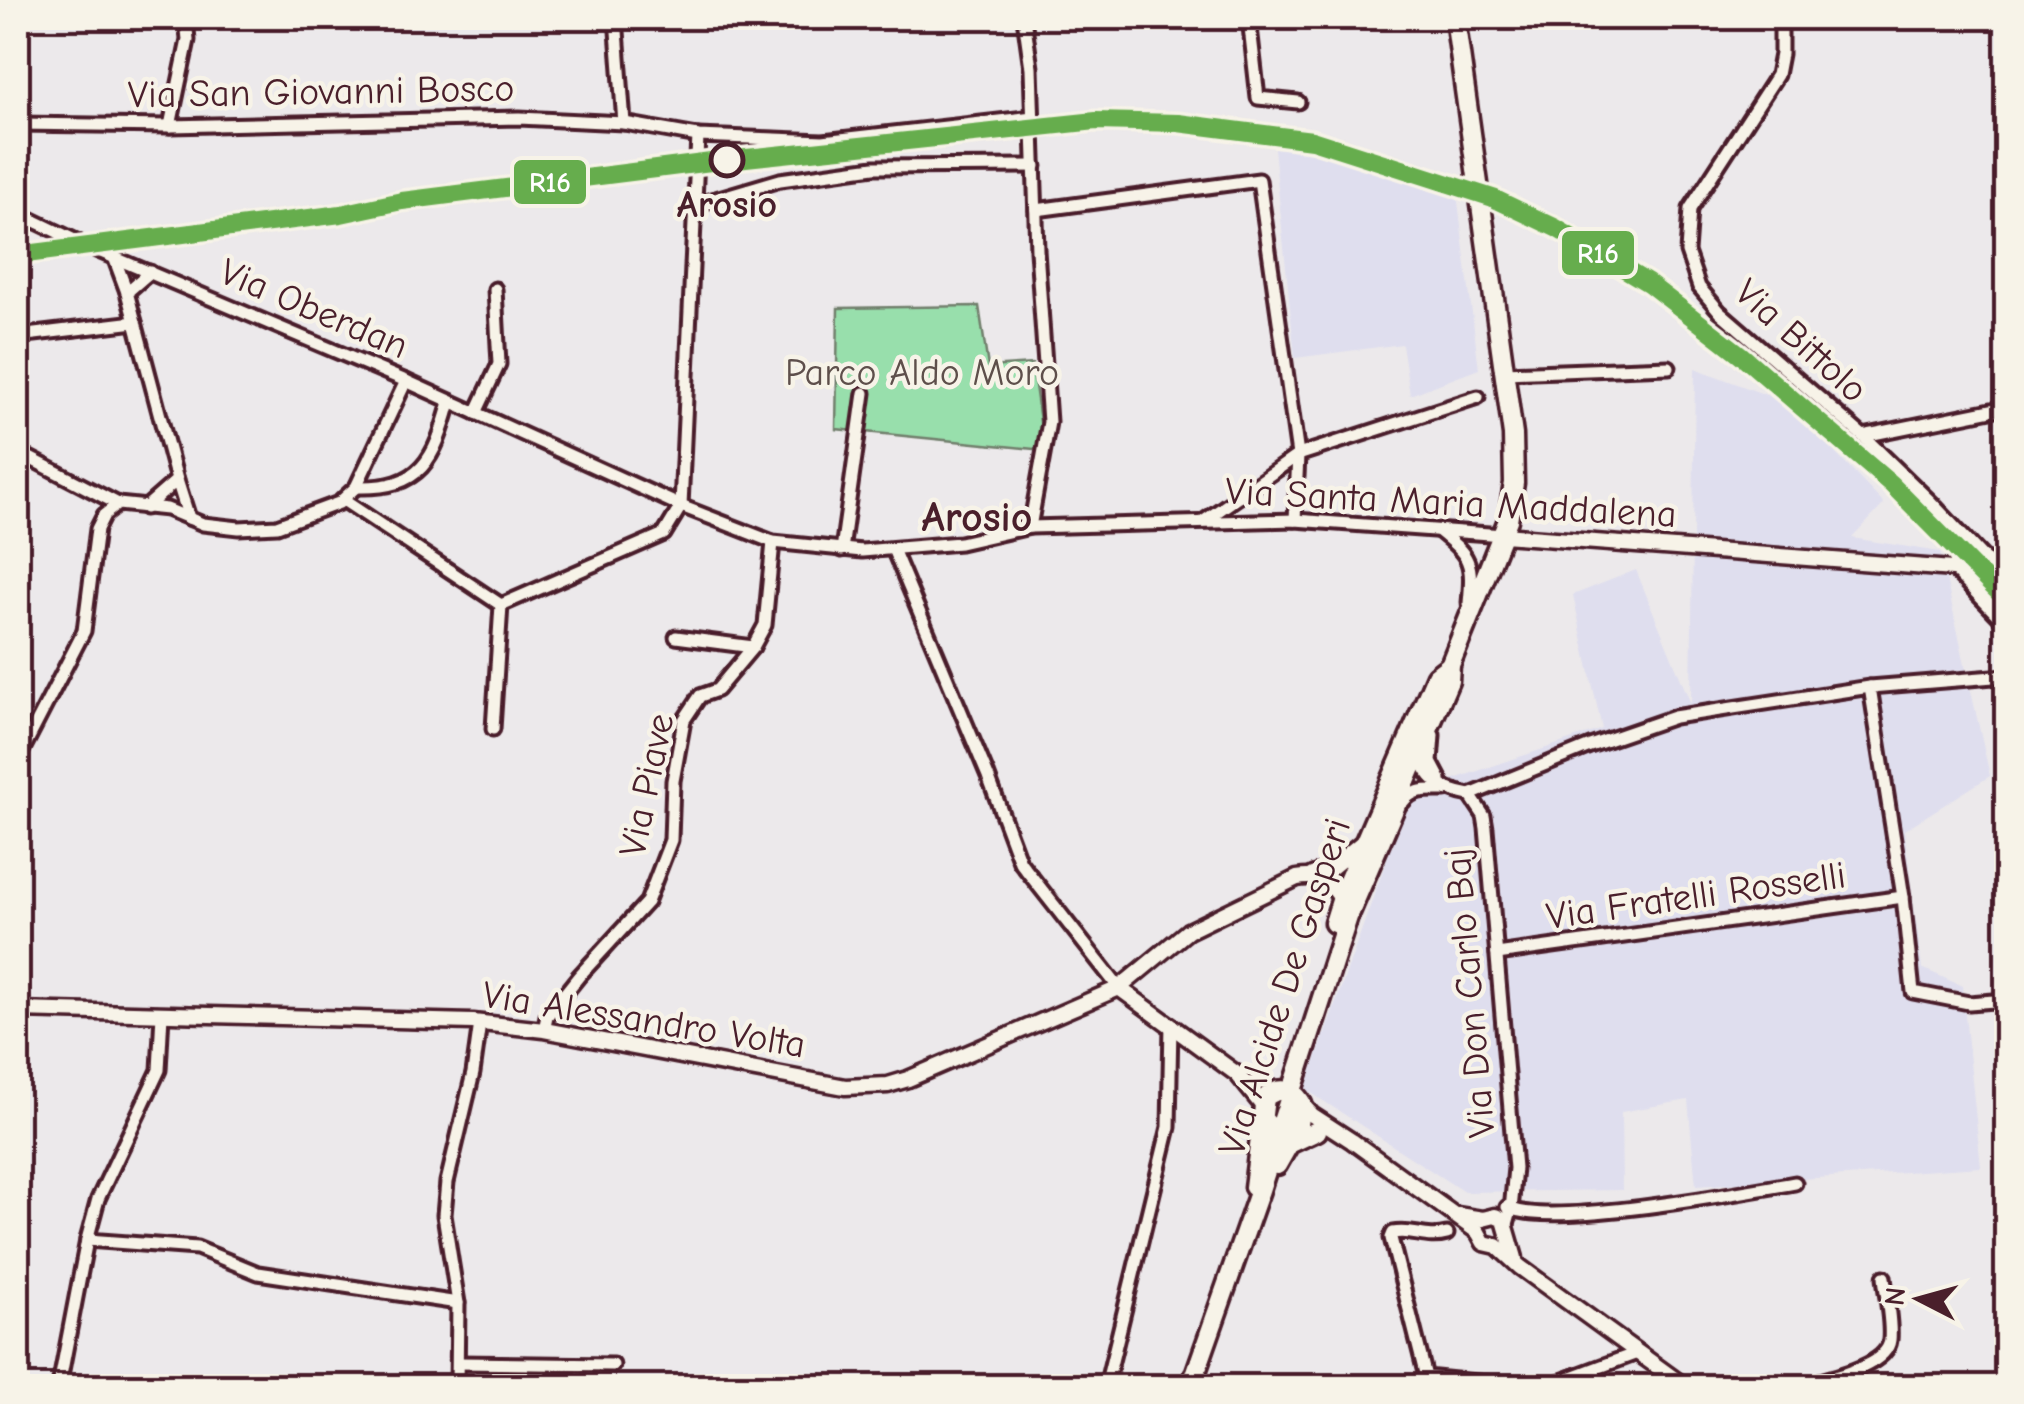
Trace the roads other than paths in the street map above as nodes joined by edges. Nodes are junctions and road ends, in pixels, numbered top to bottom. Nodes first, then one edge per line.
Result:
1 (186, 18) edge
2 (616, 18) edge
3 (1024, 18) edge
4 (1250, 18) edge
5 (1455, 18) edge
6 (1781, 18) edge
7 (1298, 102) dead end
8 (1033, 117) junction
9 (624, 123) junction
10 (18, 124) edge
11 (170, 126) junction
12 (698, 136) junction
13 (1034, 166) junction
14 (694, 206) junction
15 (1036, 210) junction
16 (18, 213) edge
17 (114, 257) junction
18 (150, 272) junction
19 (495, 290) dead end
20 (127, 292) junction
21 (135, 322) junction
22 (18, 336) edge
23 (1669, 367) dead end
24 (1506, 373) junction
25 (406, 381) junction
26 (864, 393) dead end
27 (1478, 397) dead end
28 (450, 402) junction
29 (2006, 407) edge
30 (476, 414) junction
31 (1862, 436) junction
32 (18, 452) edge
33 (1298, 455) junction
34 (177, 480) junction
35 (356, 487) junction
36 (342, 500) junction
37 (118, 504) junction
38 (680, 506) junction
39 (145, 508) junction
40 (189, 518) junction
41 (1295, 520) junction
42 (1204, 521) junction
43 (1030, 527) junction
44 (1440, 530) junction
45 (1504, 536) junction
46 (773, 542) junction
47 (842, 550) junction
48 (893, 550) junction
49 (1954, 570) junction
50 (2002, 573) edge
51 (501, 606) junction
52 (1467, 624) junction
53 (2006, 624) edge
54 (676, 638) dead end
55 (753, 647) junction
56 (1444, 676) junction
57 (2006, 676) edge
58 (1870, 687) junction
59 (493, 728) dead end
60 (32, 730) junction
61 (18, 732) edge
62 (1424, 747) junction
63 (18, 759) edge
64 (1449, 790) junction
65 (1470, 795) junction
66 (1365, 840) junction
67 (1310, 876) junction
68 (1903, 897) junction
69 (1344, 908) junction
70 (1497, 954) junction
71 (1119, 988) junction
72 (2006, 1000) edge
73 (18, 1010) edge
74 (162, 1014) junction
75 (480, 1023) junction
76 (1172, 1024) junction
77 (544, 1030) junction
78 (1292, 1095) junction
79 (1274, 1122) junction
80 (1317, 1130) junction
81 (1336, 1133) junction
82 (1794, 1183) dead end
83 (1257, 1188) junction
84 (1542, 1214) junction
85 (1499, 1224) junction
86 (1447, 1234) dead end
87 (87, 1240) junction
88 (1884, 1276) dead end
89 (458, 1303) junction
90 (1637, 1353) junction
91 (458, 1362) junction
92 (613, 1365) dead end
93 (1427, 1382) edge
94 (1552, 1385) edge
95 (59, 1386) edge
96 (457, 1386) edge
97 (1106, 1386) edge
98 (1191, 1386) edge
99 (1516, 1386) edge
100 (1684, 1386) edge
101 (1802, 1386) edge

1 - 11 street
2 - 9 street
3 - 8 street
4 - 7 street
5 - 24 main road, Via Alcide De Gasperi
6 - 31 street, Via Bittolo
8 - 12 street, Via San Giovanni Bosco
8 - 13 street
9 - 11 street, Via San Giovanni Bosco
9 - 12 street, Via San Giovanni Bosco
10 - 11 street, Via San Giovanni Bosco
12 - 14 street
13 - 14 street
13 - 15 street
14 - 38 street
15 - 33 street
15 - 43 street
16 - 17 street, Via Oberdan
17 - 18 street, Via Oberdan
17 - 20 street
18 - 20 street
18 - 25 street, Via Oberdan
19 - 30 street
20 - 21 street
21 - 22 street
21 - 34 street
23 - 24 street
24 - 45 main road, Via Alcide De Gasperi
25 - 28 street, Via Oberdan
25 - 35 street
26 - 47 street
27 - 33 street
28 - 30 street, Via Oberdan
28 - 35 street
29 - 31 street
30 - 38 street, Via Oberdan
31 - 50 street, Via Bittolo
32 - 37 street
33 - 41 street
33 - 42 street
34 - 39 street
34 - 40 street
35 - 36 street
36 - 40 street
36 - 51 street
37 - 39 street
37 - 60 street
38 - 46 street, Via Oberdan
38 - 51 street
39 - 40 street
41 - 42 street, Via Santa Maria Maddalena
41 - 44 street, Via Santa Maria Maddalena
42 - 43 street, Via Santa Maria Maddalena
43 - 48 street, Via Santa Maria Maddalena
44 - 45 street, Via Santa Maria Maddalena
44 - 52 street
45 - 49 street, Via Santa Maria Maddalena
45 - 52 main road, Via Alcide De Gasperi
46 - 47 street, Via Santa Maria Maddalena
46 - 55 street, Via Piave
47 - 48 street, Via Santa Maria Maddalena
48 - 71 street
49 - 50 street, Via Santa Maria Maddalena
49 - 53 street
51 - 59 street
52 - 56 main road, Via Alcide De Gasperi
54 - 55 street
55 - 77 street, Via Piave
56 - 62 main road, Via Alcide De Gasperi
56 - 66 main road, Via Alcide De Gasperi
57 - 58 street
58 - 65 street
58 - 68 street
60 - 61 street
60 - 63 street
62 - 64 street
62 - 69 main road, Via Alcide De Gasperi
64 - 65 street
64 - 69 street, Via Alcide De Gasperi
65 - 70 street, Via Don Carlo Baj
66 - 67 street, Via Alessandro Volta
66 - 69 main road, Via Alcide De Gasperi
67 - 69 street
67 - 71 street, Via Alessandro Volta
68 - 70 street, Via Fratelli Rosselli
68 - 72 street
69 - 78 main road, Via Alcide De Gasperi
69 - 78 main road, Via Alcide De Gasperi
70 - 85 street, Via Don Carlo Baj
71 - 76 street
71 - 77 street, Via Alessandro Volta
73 - 74 street, Via Alessandro Volta
74 - 75 street, Via Alessandro Volta
74 - 87 street
75 - 77 street, Via Alessandro Volta
75 - 89 street
76 - 79 street
76 - 97 street
78 - 79 main road, Via Alcide De Gasperi
78 - 79 main road
78 - 81 street
79 - 80 street
79 - 83 main road, Via Alcide De Gasperi
80 - 81 street
80 - 83 main road
81 - 85 street
82 - 84 street
83 - 98 main road, Via Alcide De Gasperi
84 - 85 street
84 - 85 street
85 - 90 street
86 - 93 street
87 - 89 street
87 - 95 street
88 - 101 street
89 - 91 street
90 - 94 street
90 - 100 street
91 - 92 street
91 - 96 street
93 - 99 street

